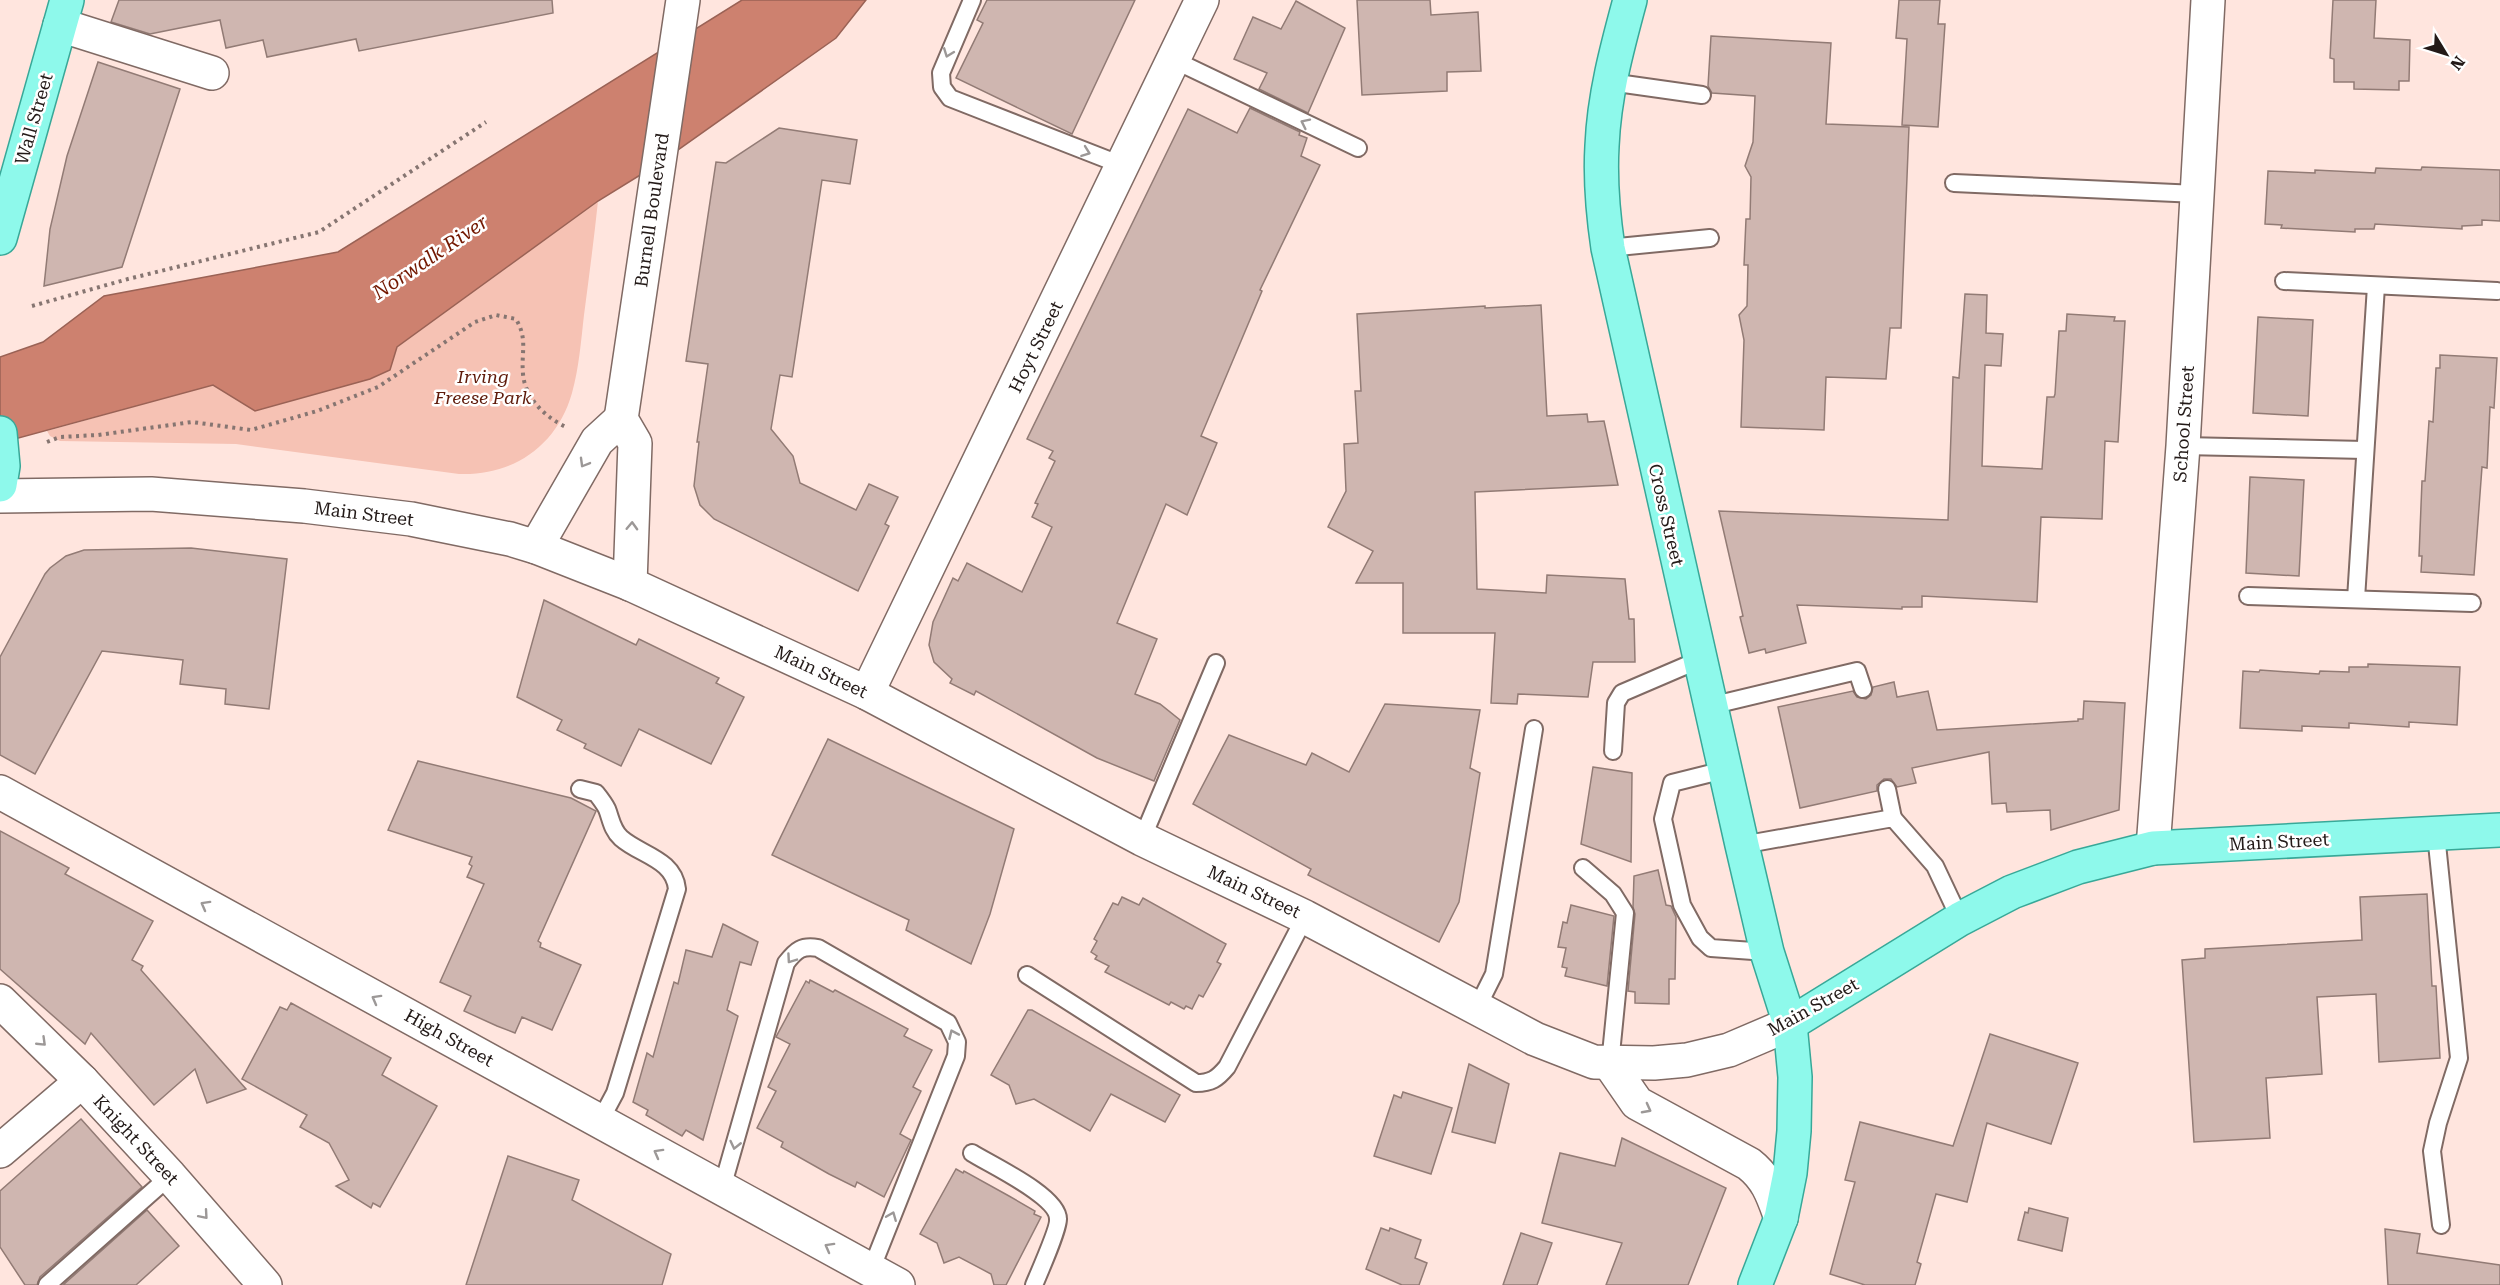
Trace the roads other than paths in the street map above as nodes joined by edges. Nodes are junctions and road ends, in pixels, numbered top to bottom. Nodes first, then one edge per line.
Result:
1 (683, 0) edge
2 (972, 0) edge
3 (1202, 0) edge
4 (1630, 0) edge
5 (2208, 0) edge
6 (63, 13) edge
7 (1174, 60) junction
8 (212, 73) dead end
9 (1610, 82) junction
10 (1702, 95) dead end
11 (1358, 148) dead end
12 (1124, 166) junction
13 (1954, 183) dead end
14 (2197, 194) junction
15 (0, 238) edge
16 (1710, 238) dead end
17 (1608, 248) junction
18 (2284, 281) dead end
19 (2376, 286) junction
20 (2497, 291) dead end
21 (621, 419) junction
22 (0, 433) edge
23 (2183, 446) junction
24 (2365, 450) junction
25 (1, 482) edge
26 (536, 547) junction
27 (630, 584) junction
28 (2248, 596) dead end
29 (2356, 599) junction
30 (2472, 603) dead end
31 (1699, 660) junction
32 (1216, 663) dead end
33 (1863, 689) dead end
34 (867, 693) junction
35 (1710, 706) junction
36 (1534, 729) dead end
37 (1613, 751) dead end
38 (1724, 770) junction
39 (580, 789) dead end
40 (1887, 789) dead end
41 (0, 792) edge
42 (1893, 818) junction
43 (2500, 830) edge
44 (2436, 834) junction
45 (1142, 839) junction
46 (1742, 846) junction
47 (2154, 848) junction
48 (1583, 868) dead end
49 (1305, 917) junction
50 (1960, 919) junction
51 (1767, 952) junction
52 (1027, 975) dead end
53 (0, 1001) edge
54 (1477, 1008) junction
55 (1790, 1024) junction
56 (1610, 1064) junction
57 (82, 1082) junction
58 (600, 1121) junction
59 (0, 1151) edge
60 (972, 1153) dead end
61 (171, 1176) junction
62 (722, 1188) junction
63 (1781, 1218) junction
64 (2441, 1225) dead end
65 (885, 1277) edge
66 (47, 1285) edge
67 (265, 1285) edge
68 (1034, 1285) edge
69 (1755, 1285) edge

1 - 21 street, Burnell Boulevard
2 -> 12 lane
3 - 7 street, Hoyt Street
4 - 9 main road, Cross Street
5 - 14 street, School Street
6 - 8 street
6 - 15 main road, Wall Street
11 -> 7 lane
7 - 12 street, Hoyt Street
9 - 10 lane
9 - 17 main road, Cross Street
12 - 34 street, Hoyt Street
13 - 14 lane
14 - 23 street, School Street
16 - 17 lane
17 - 31 main road, Cross Street
18 - 19 lane
19 - 20 lane
19 - 24 lane
21 -> 26 street
27 -> 21 street
22 - 25 main road
23 - 24 lane
23 - 47 street, School Street
24 - 29 lane
25 - 26 street, Main Street
26 - 27 street, Main Street
27 - 34 street, Main Street
28 - 29 lane
29 - 30 lane
31 - 35 main road, Cross Street
31 - 37 lane
32 - 45 lane
33 - 35 lane
34 - 45 street, Main Street
35 - 38 main road, Cross Street
36 - 54 lane
38 - 46 main road, Cross Street
38 - 51 lane
39 - 58 lane
40 - 42 lane
58 -> 41 street, High Street
42 - 46 lane
42 - 50 lane
43 - 44 main road, Main Street
44 - 47 main road, Main Street
44 - 64 lane
45 - 49 street, Main Street
46 - 51 main road, Cross Street
47 - 50 main road, Main Street
48 - 56 lane
49 - 52 lane
49 - 54 street, Main Street
50 - 55 main road, Main Street
51 - 55 main road, Cross Street
53 -> 57 street, Knight Street
54 - 56 street, Main Street
55 - 56 street, Main Street
55 - 63 main road, Cross Street
56 -> 63 street
57 - 59 street
57 - 61 street, Knight Street
62 -> 58 street, High Street
60 - 68 lane
61 - 66 lane
61 -> 67 street, Knight Street
65 -> 62 street, High Street
65 -> 62 lane
63 - 69 main road, Cross Street

